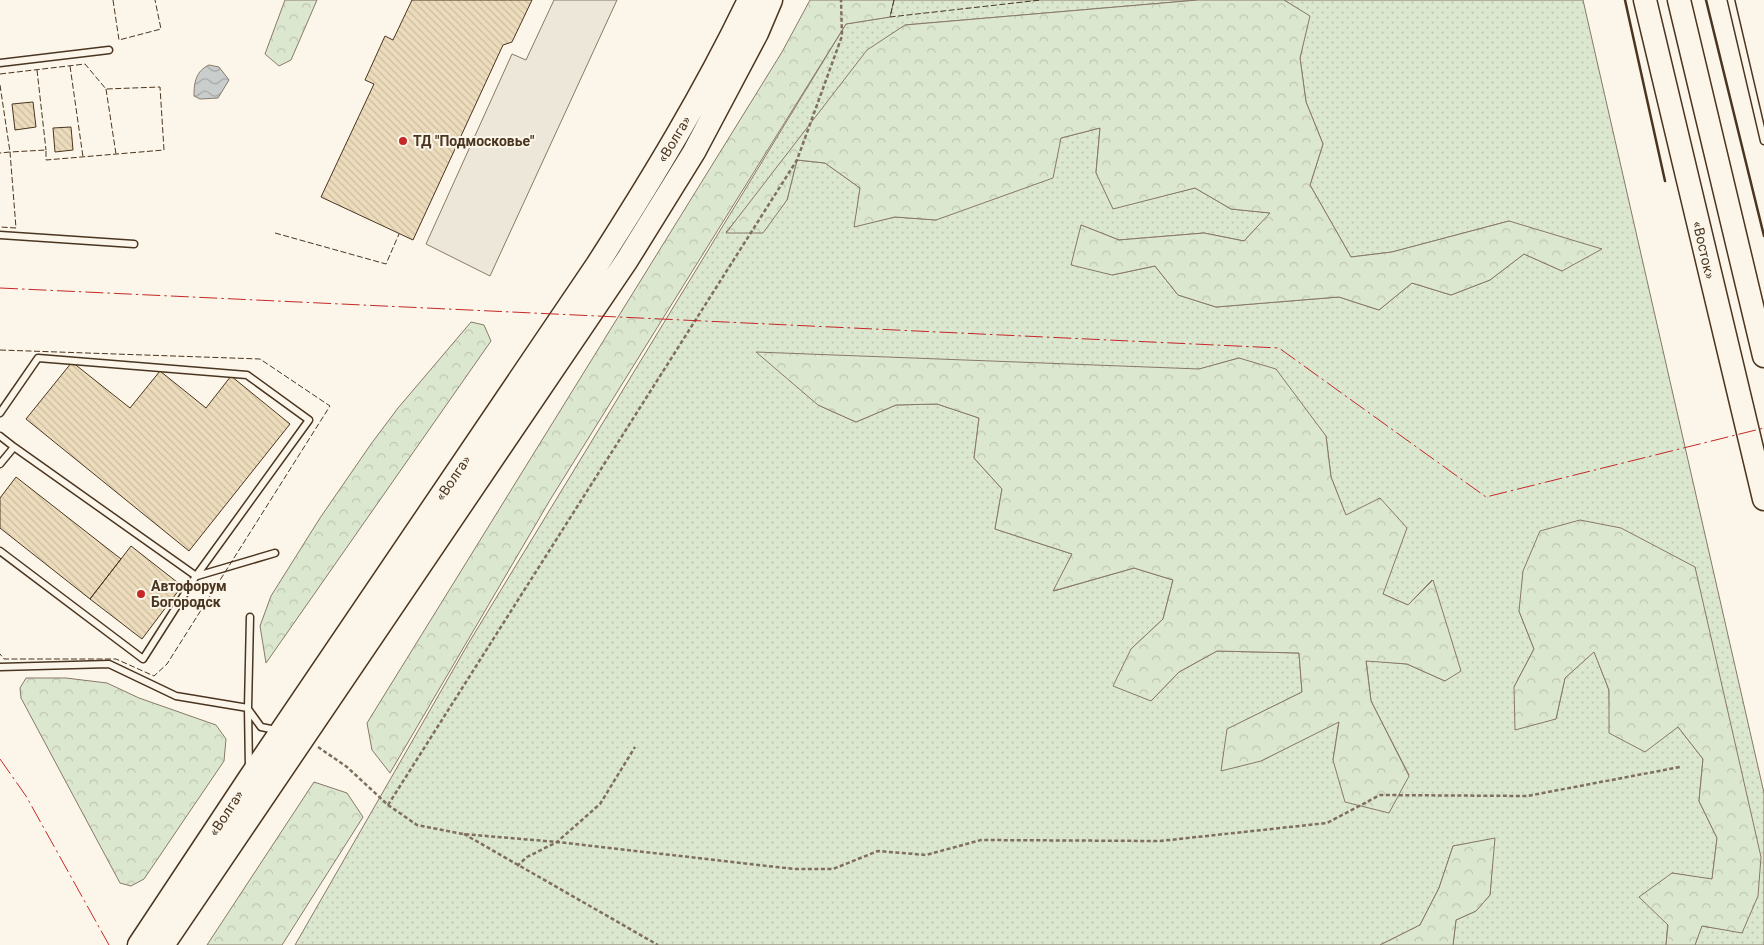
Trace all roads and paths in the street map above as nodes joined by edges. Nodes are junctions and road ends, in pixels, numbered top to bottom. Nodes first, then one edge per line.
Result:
1 (748, 0) edge
2 (772, 0) edge
3 (841, 0) edge
4 (1645, 0) edge
5 (1679, 0) edge
6 (1731, 0) edge
7 (108, 50) dead end
8 (0, 63) edge
9 (1764, 141) edge
10 (0, 235) edge
11 (134, 244) dead end
12 (1764, 356) edge
13 (0, 413) edge
14 (0, 436) edge
15 (14, 447) junction
16 (0, 464) edge
17 (1764, 499) edge
18 (0, 551) edge
19 (274, 553) dead end
20 (196, 576) junction
21 (250, 617) dead end
22 (0, 667) edge
23 (248, 708) junction
24 (282, 729) junction
25 (303, 738) junction
26 (635, 747) dead end
27 (1680, 767) dead end
28 (249, 779) junction
29 (388, 805) junction
30 (463, 834) junction
31 (557, 842) junction
32 (517, 866) junction
33 (139, 945) edge
34 (163, 945) edge
35 (658, 945) edge

1 - 24 highway, «Волга»
2 - 25 highway, «Волга»
3 - 29 path
4 - 17 highway, «Восток»
5 - 12 highway
6 - 9 lane
7 - 8 lane
10 - 11 lane
13 - 20 lane
14 - 15 lane
15 - 16 lane
15 - 20 lane
18 - 20 lane
19 - 20 lane
21 - 23 lane
22 - 23 lane
23 - 24 lane
23 - 28 lane
24 - 28 highway, «Волга»
25 - 29 path
25 - 34 highway, «Волга»
26 - 31 path
27 - 31 path
28 - 33 highway, «Волга»
29 - 30 path
30 - 31 path
30 - 32 path
31 - 32 path
32 - 35 path

